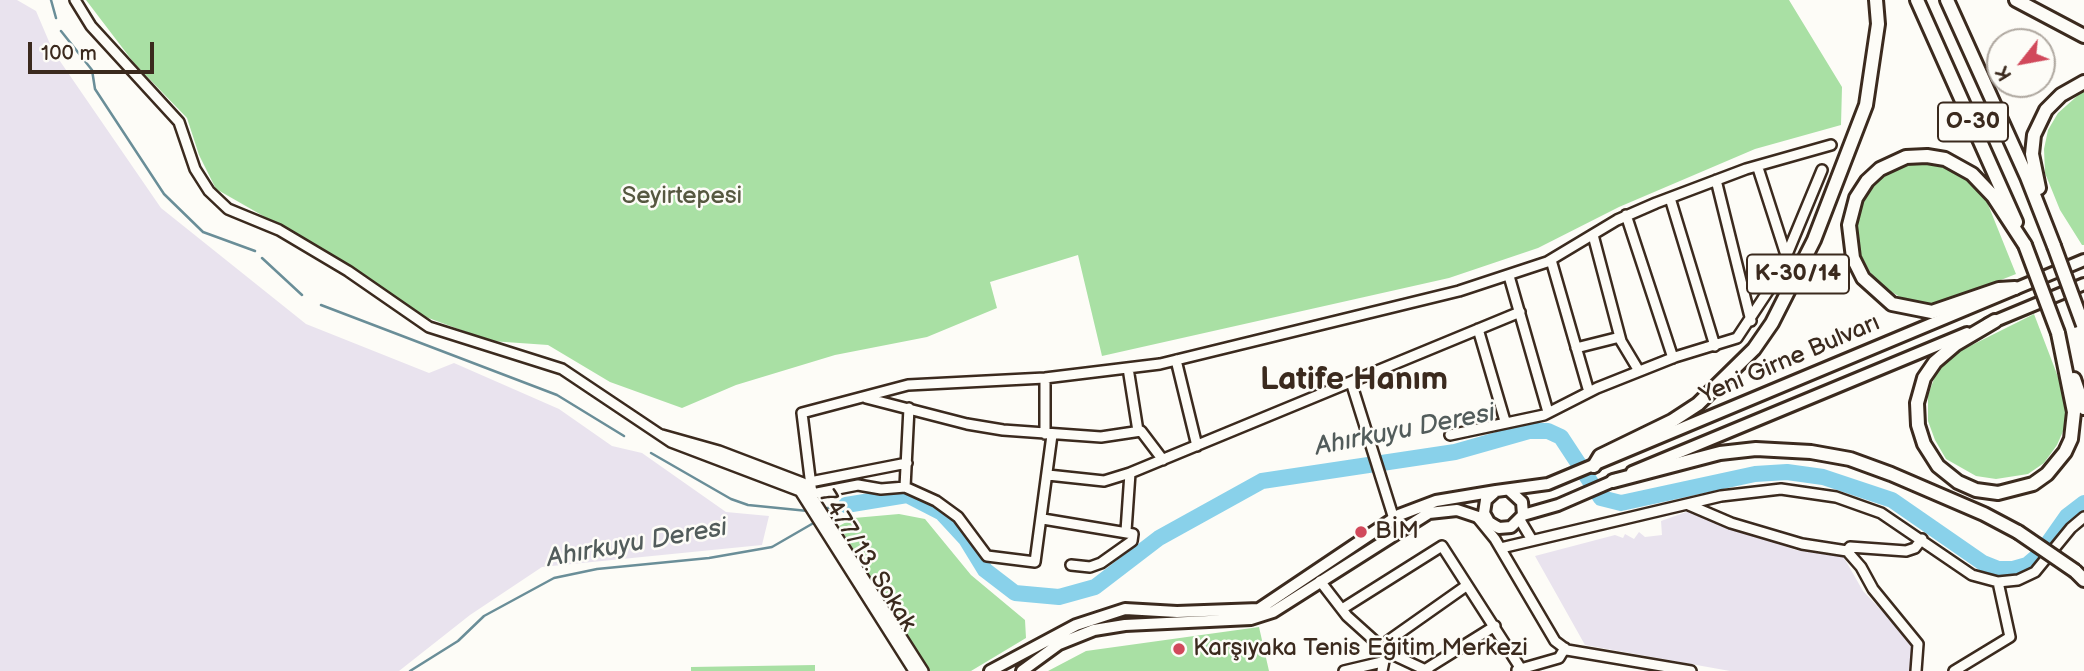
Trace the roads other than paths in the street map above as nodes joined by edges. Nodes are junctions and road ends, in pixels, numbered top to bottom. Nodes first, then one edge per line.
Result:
1 (75, 0) edge
2 (1876, 0) edge
3 (1917, 0) edge
4 (1947, 0) edge
5 (2016, 0) edge
6 (2084, 36) edge
7 (2084, 82) edge
8 (1831, 145) dead end
9 (1758, 168) junction
10 (1822, 170) dead end
11 (1716, 180) junction
12 (1670, 198) junction
13 (1626, 215) junction
14 (1593, 235) junction
15 (2025, 245) junction
16 (2054, 246) junction
17 (1786, 255) junction
18 (1551, 260) junction
19 (2084, 260) edge
20 (1509, 276) junction
21 (2084, 284) edge
22 (2015, 288) junction
23 (1520, 312) junction
24 (1751, 321) junction
25 (1995, 321) junction
26 (2084, 326) edge
27 (1478, 329) junction
28 (2058, 333) junction
29 (1620, 337) junction
30 (1715, 346) junction
31 (1576, 348) junction
32 (1673, 358) junction
33 (1176, 360) junction
34 (1128, 368) junction
35 (1639, 371) junction
36 (1045, 378) junction
37 (1351, 382) junction
38 (1589, 392) junction
39 (859, 397) junction
40 (909, 408) junction
41 (2084, 408) edge
42 (1548, 412) junction
43 (1505, 421) junction
44 (1138, 431) junction
45 (1049, 435) junction
46 (1450, 435) dead end
47 (1197, 446) junction
48 (1163, 460) junction
49 (907, 463) junction
50 (1594, 466) junction
51 (1130, 473) junction
52 (1048, 475) junction
53 (810, 482) junction
54 (1608, 483) junction
55 (905, 486) junction
56 (1509, 490) junction
57 (1496, 491) junction
58 (813, 500) junction
59 (1689, 505) junction
60 (1521, 517) junction
61 (2084, 517) edge
62 (1043, 519) junction
63 (1394, 519) junction
64 (1486, 522) junction
65 (829, 528) junction
66 (1126, 531) junction
67 (1922, 539) junction
68 (1532, 540) junction
69 (1501, 548) junction
70 (1847, 551) junction
71 (1070, 565) dead end
72 (2079, 575) edge
73 (1320, 581) junction
74 (1998, 582) junction
75 (1466, 586) junction
76 (1342, 609) junction
77 (1494, 626) junction
78 (1565, 649) junction
79 (1387, 652) junction
80 (1382, 666) edge
81 (1427, 670) edge
82 (1518, 670) edge
83 (914, 671) edge
84 (923, 671) edge
85 (990, 671) edge
86 (1022, 671) edge
87 (1344, 671) edge
88 (1691, 671) edge
89 (1916, 671) edge
90 (1954, 671) edge

1 - 58 street, 7477/13. Sokak
2 - 50 highway, K-30/14
3 - 15 highway, O-30
4 - 16 highway, O-30
5 - 6 highway
7 - 16 highway
8 - 9 street
9 - 11 street
9 - 17 street
10 - 17 street
11 - 12 street
11 - 24 street
12 - 13 street
12 - 30 street
13 - 14 street
13 - 32 street
14 - 18 street
14 - 29 street
15 - 22 highway, K-30/14
15 - 28 highway, bridge
16 - 26 highway, O-30, bridge
17 - 24 street
18 - 20 street
18 - 31 street
19 - 22 main road, Yeni Girne Bulvarı
20 - 23 street
20 - 33 street
21 - 25 main road, Yeni Girne Bulvarı
22 - 50 main road, Yeni Girne Bulvarı
23 - 27 street
23 - 42 street
24 - 30 street
25 - 28 highway
25 - 54 main road, Yeni Girne Bulvarı
27 - 37 street
27 - 43 street
28 - 41 highway
29 - 31 street
29 - 35 street
30 - 32 street
31 - 38 street
32 - 35 street
33 - 34 street
33 - 47 street
34 - 36 street
34 - 44 street
35 - 38 street
36 - 39 street
36 - 45 street
37 - 47 street
37 - 63 street
38 - 42 street
39 - 40 street
39 - 53 street
40 - 45 street
40 - 49 street
42 - 43 street
43 - 46 street
44 - 45 street
44 - 48 street
45 - 52 street
47 - 48 street
48 - 51 street
49 - 53 street
49 - 55 street
50 - 56 main road, Yeni Girne Bulvarı / K-30/14
51 - 52 street
51 - 66 street
52 - 62 street
53 - 58 street
54 - 60 main road, Yeni Girne Bulvarı
54 - 72 highway, bridge
55 - 58 street
55 - 62 street
56 - 57 main road
56 - 60 main road
57 - 63 main road
57 - 64 main road
58 - 65 street, 7477/13. Sokak
59 - 67 street
59 - 68 street
59 - 70 street
60 - 64 main road
60 - 68 street
61 - 74 street
62 - 66 street
63 - 85 main road
64 - 69 street
64 - 73 main road
65 - 83 street, 7477/13. Sokak
65 - 84 street, 7477/13. Sokak
66 - 71 street
67 - 70 street
67 - 74 street
68 - 69 street
69 - 78 street
70 - 89 street
73 - 76 street
73 - 86 main road
74 - 90 street
75 - 76 street
75 - 77 street
75 - 79 street
76 - 79 street
77 - 81 street
77 - 82 street
78 - 82 street
78 - 88 street
79 - 80 street
79 - 81 street
80 - 87 street

